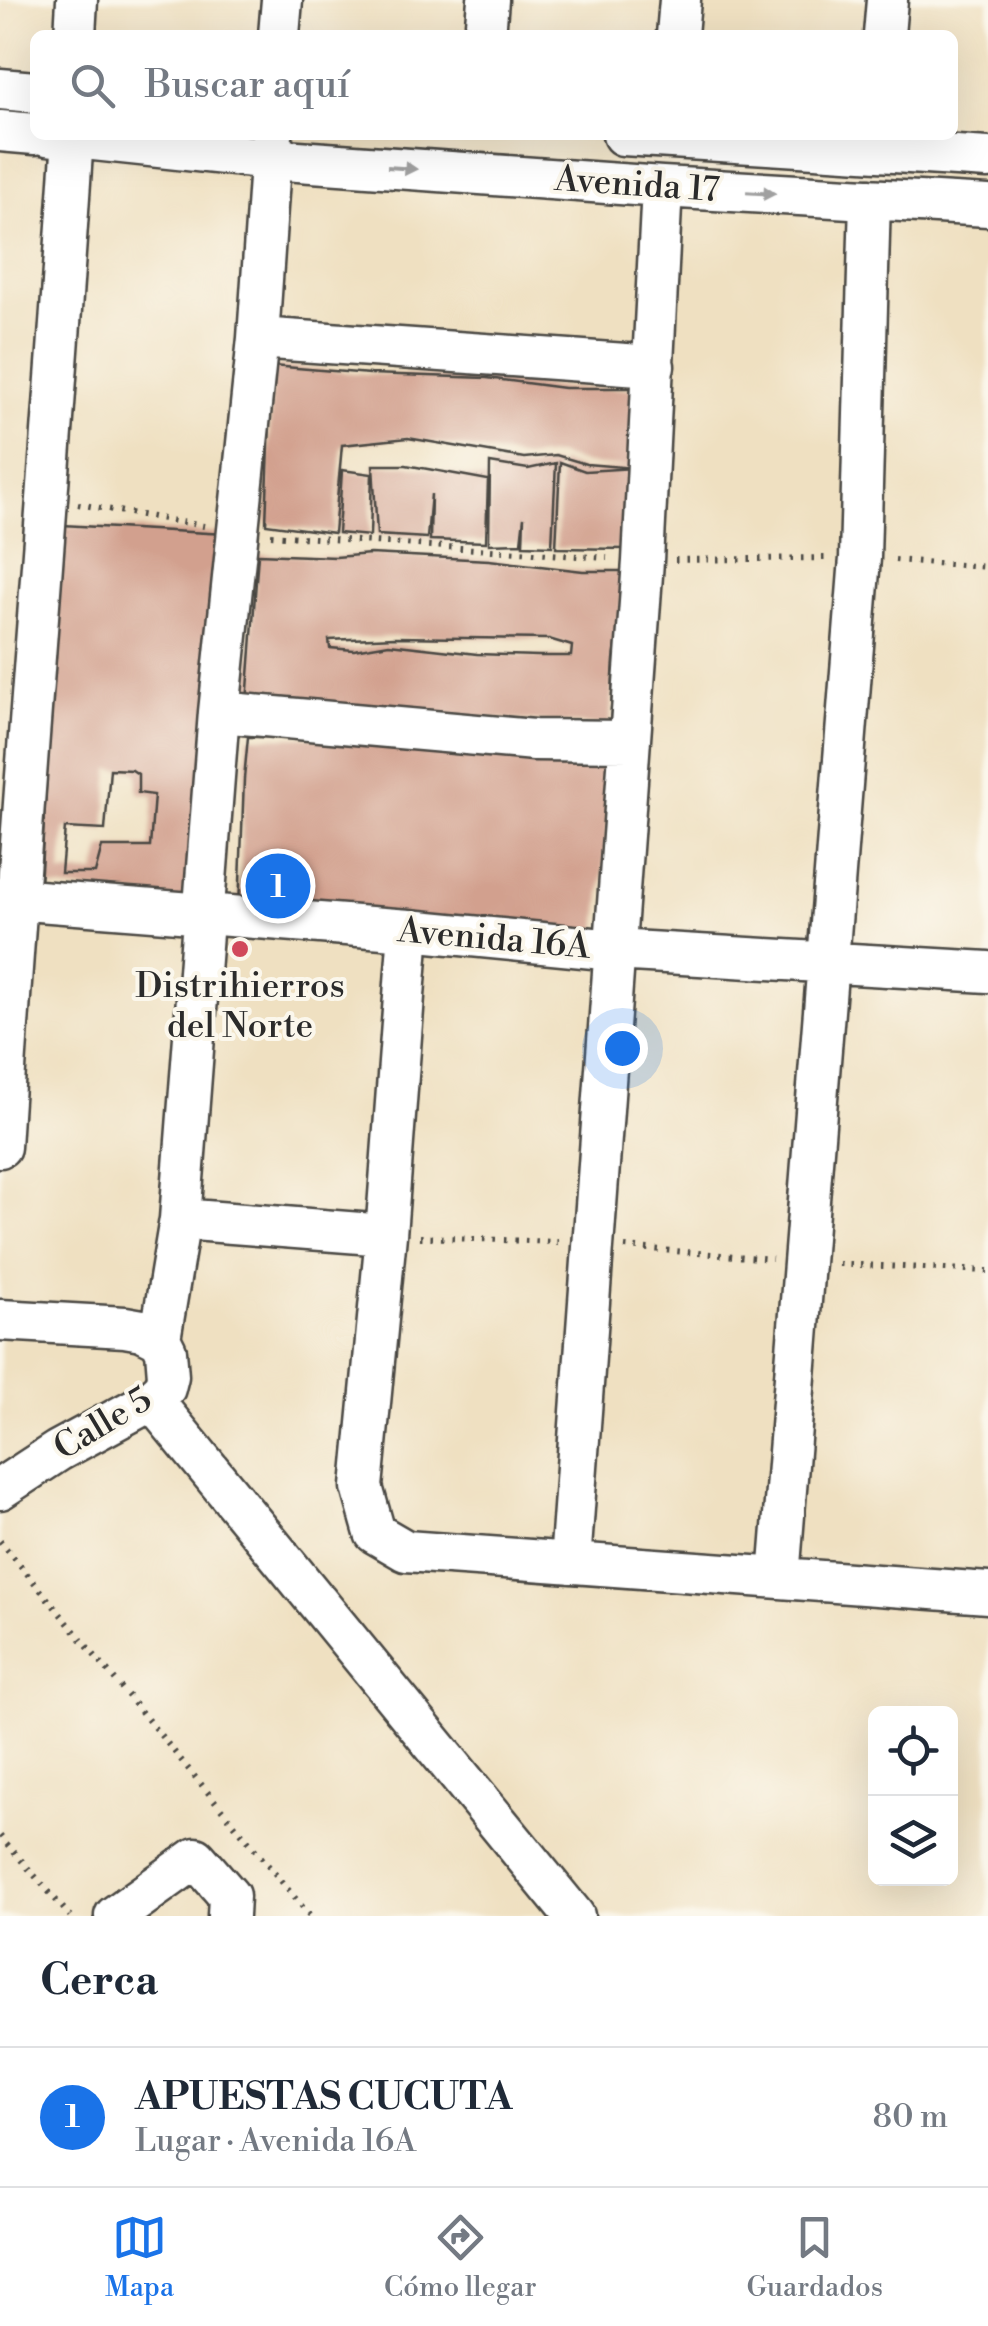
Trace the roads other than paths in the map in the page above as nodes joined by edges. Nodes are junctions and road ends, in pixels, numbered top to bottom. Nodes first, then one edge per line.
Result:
1 (77, 0) edge
2 (282, 0) edge
3 (488, 0) edge
4 (680, 0) edge
5 (888, 0) edge
6 (75, 30) edge
7 (279, 30) edge
8 (485, 30) edge
9 (677, 30) edge
10 (885, 30) edge
11 (0, 88) edge
12 (30, 91) edge
13 (0, 131) edge
14 (30, 133) edge
15 (52, 140) edge
16 (143, 140) edge
17 (784, 140) edge
18 (873, 143) edge
19 (271, 147) edge
20 (988, 158) edge
21 (662, 187) junction
22 (870, 199) junction
23 (988, 206) edge
24 (258, 338) junction
25 (654, 366) junction
26 (219, 712) junction
27 (629, 742) junction
28 (8, 899) edge
29 (204, 916) junction
30 (409, 930) junction
31 (614, 950) junction
32 (830, 963) junction
33 (988, 972) edge
34 (0, 1147) edge
35 (180, 1218) junction
36 (386, 1235) junction
37 (0, 1320) edge
38 (160, 1340) junction
39 (152, 1400) junction
40 (0, 1489) edge
41 (570, 1563) junction
42 (779, 1578) junction
43 (988, 1590) edge
44 (114, 1916) edge
45 (228, 1916) edge
46 (574, 1916) edge

1 - 6 street
2 - 7 street
3 - 8 street
4 - 9 street
5 - 10 street
11 - 12 street
13 - 14 street, Avenida 17
15 - 28 street
16 - 19 street, Avenida 17
17 - 18 street, Avenida 17
18 - 20 street, Avenida 17
19 -> 21 street, Avenida 17
19 - 24 street, Calle 5
21 -> 22 street, Avenida 17
21 - 25 street
22 - 23 street, Avenida 17
22 - 32 street
24 - 25 street
24 - 26 street, Calle 5
25 - 27 street
26 - 27 street
26 - 29 street, Calle 5
27 - 31 street
28 - 29 street, Avenida 16A
28 - 34 street
29 - 30 street, Avenida 16A
29 - 35 street, Calle 5
30 - 31 street, Avenida 16A
30 - 36 street
31 - 32 street, Avenida 16A
31 - 41 street
32 - 33 street, Avenida 16A
32 - 42 street
35 - 36 street
35 - 38 street, Calle 5
36 - 41 street
37 - 38 street
38 - 39 street, Calle 5
39 - 40 street, Calle 5
39 - 46 street
41 - 42 street
42 - 43 street
44 - 45 street

